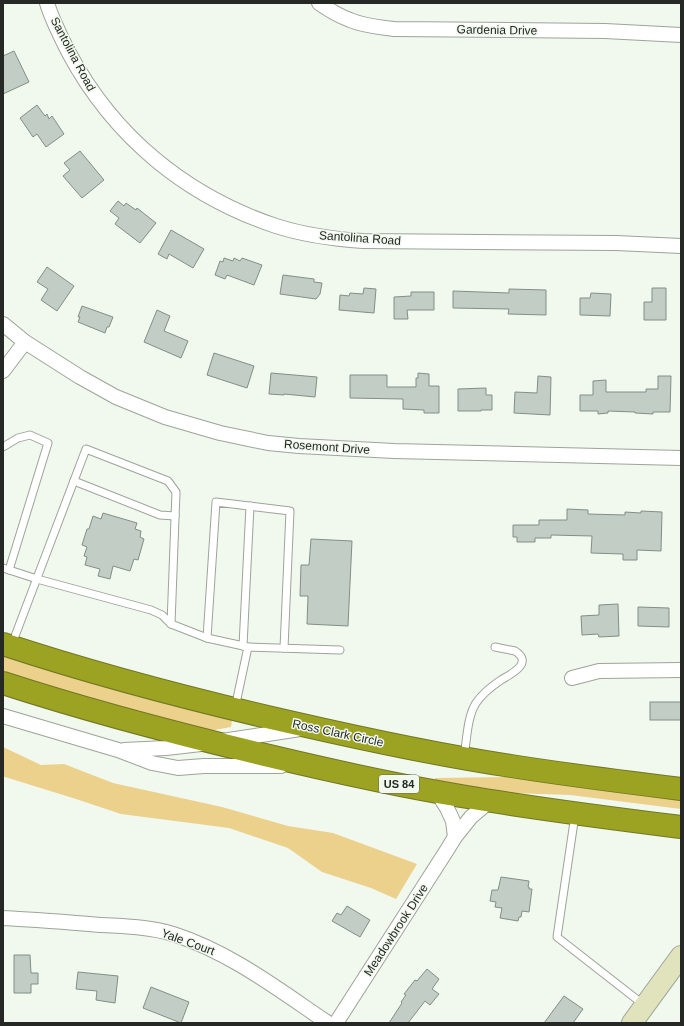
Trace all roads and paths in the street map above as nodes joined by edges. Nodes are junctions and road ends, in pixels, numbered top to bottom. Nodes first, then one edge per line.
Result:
1 (47, 3) edge
2 (319, 3) edge
3 (681, 34) edge
4 (681, 246) edge
5 (3, 324) edge
6 (25, 342) junction
7 (3, 371) edge
8 (3, 448) edge
9 (681, 458) edge
10 (74, 481) junction
11 (250, 506) junction
12 (175, 516) junction
13 (6, 569) edge
14 (37, 579) junction
15 (171, 624) junction
16 (207, 638) junction
17 (7, 645) edge
18 (245, 647) junction
19 (495, 647) dead end
20 (284, 648) junction
21 (340, 650) dead end
22 (681, 670) edge
23 (572, 678) dead end
24 (3, 683) edge
25 (235, 710) junction
26 (3, 716) edge
27 (310, 727) junction
28 (214, 743) junction
29 (118, 750) junction
30 (464, 758) junction
31 (309, 765) junction
32 (681, 789) edge
33 (437, 792) junction
34 (490, 800) junction
35 (576, 813) junction
36 (681, 827) edge
37 (455, 837) junction
38 (3, 918) edge
39 (681, 956) edge
40 (645, 1005) junction
41 (328, 1023) edge
42 (336, 1023) edge
43 (632, 1023) edge

1 - 4 street, Santolina Road
2 - 3 street, Gardenia Drive
5 - 6 street, Rosemont Drive
6 - 7 street
6 - 9 street, Rosemont Drive
8 - 13 lane
10 - 12 lane
10 - 12 lane
10 - 14 lane
11 - 16 lane
11 - 18 lane
11 - 20 lane
12 - 15 lane
13 - 14 lane
14 - 15 lane
14 - 17 lane
15 - 16 lane
16 - 18 lane
17 - 25 highway, Ross Clark Circle
18 - 20 lane
18 - 25 lane
19 - 30 lane
20 - 21 lane
22 - 23 street
24 - 28 highway, US 84
25 - 27 highway, Ross Clark Circle
26 - 29 street
27 - 28 street
27 - 30 highway, Ross Clark Circle
28 - 29 street
28 - 31 highway, US 84
29 - 31 street
30 - 32 highway, Ross Clark Circle
31 - 33 highway, US 84
33 - 34 highway, US 84
33 - 37 street
34 - 35 highway, US 84
34 - 37 street, Meadowbrook Drive
35 - 36 highway, US 84
35 - 40 lane
37 - 42 street, Meadowbrook Drive
38 - 41 street, Yale Court
39 - 40 street
40 - 43 street

